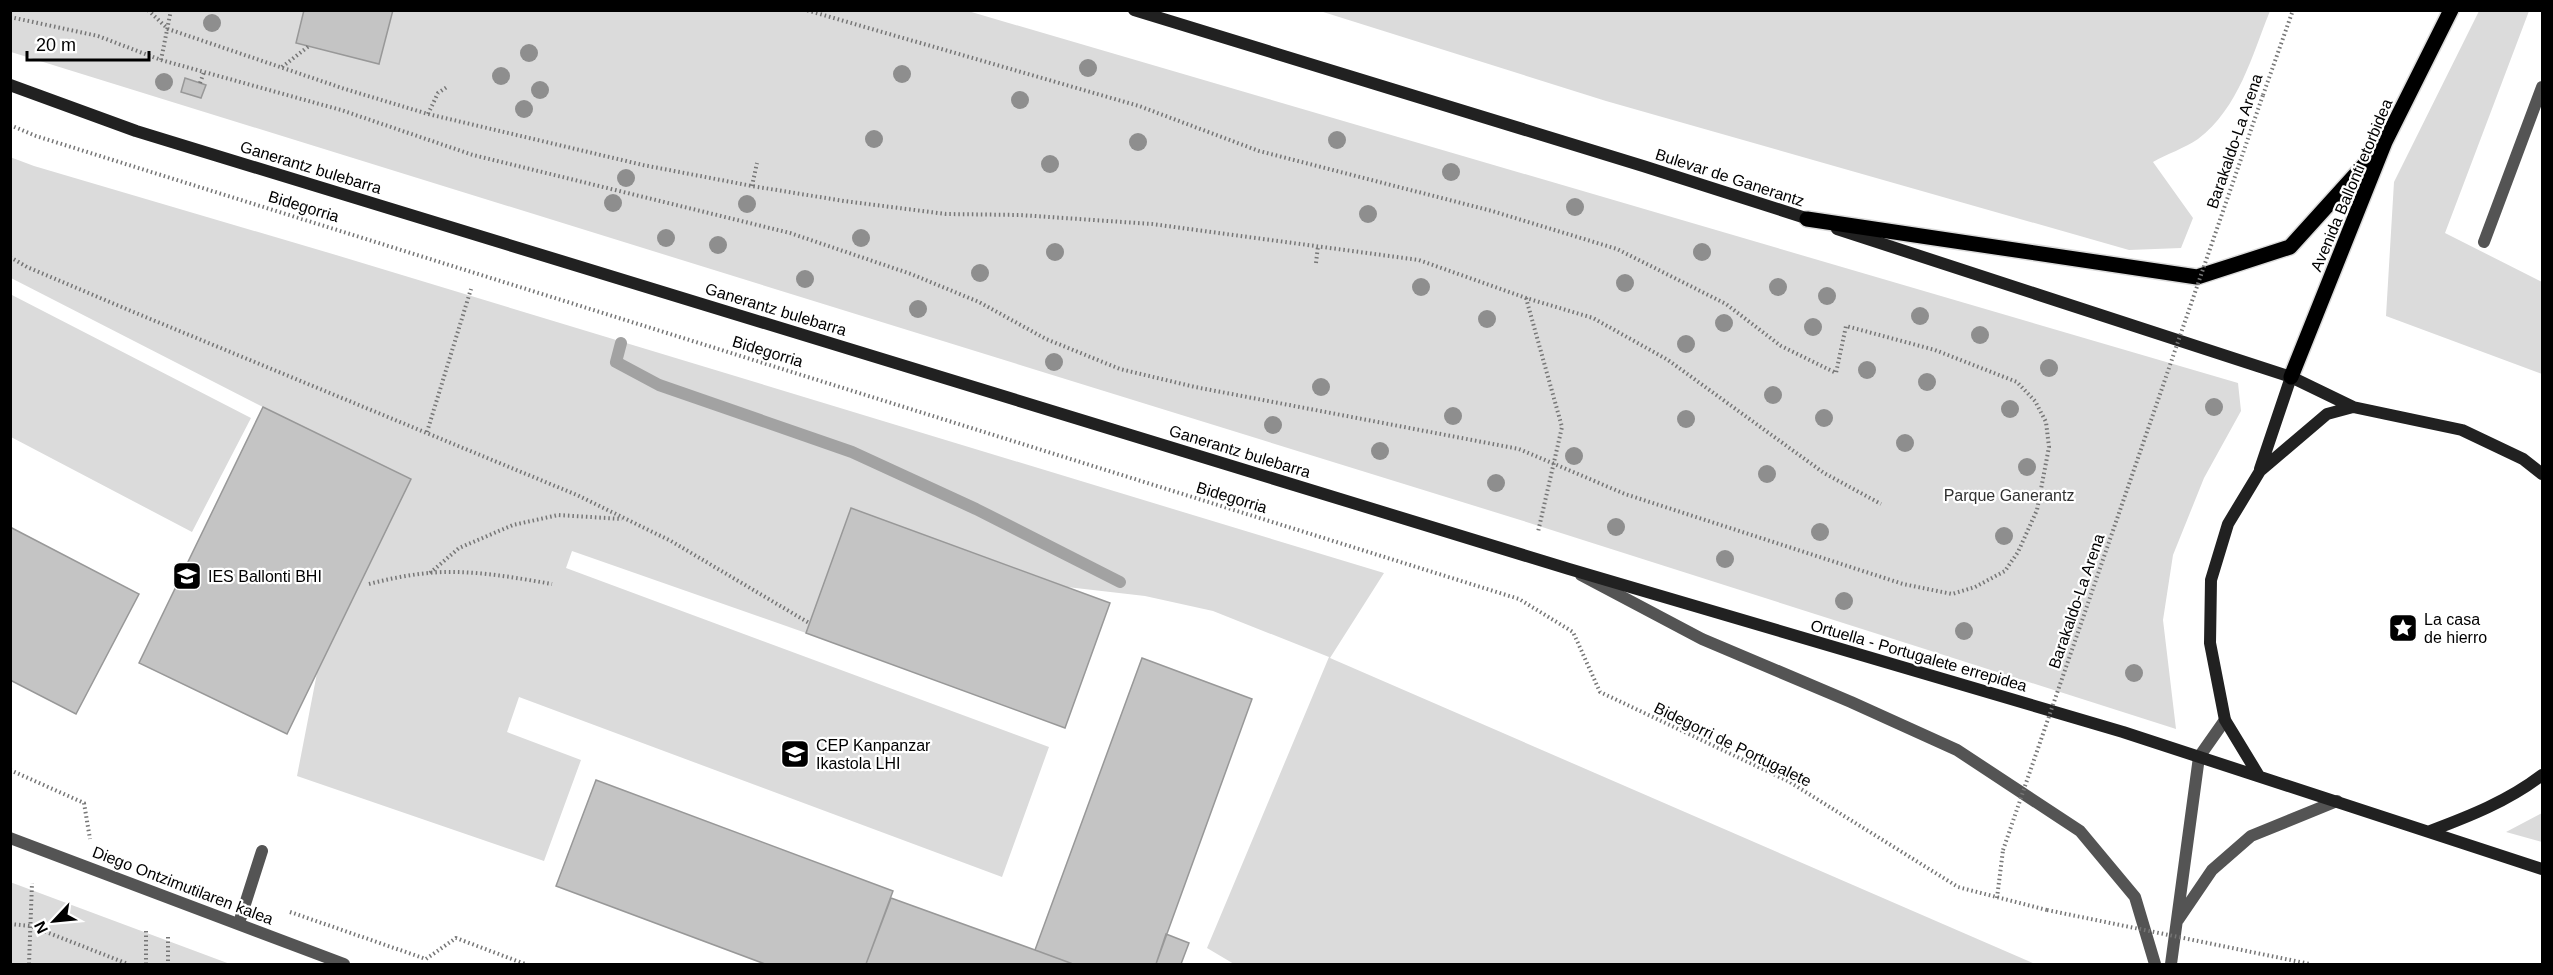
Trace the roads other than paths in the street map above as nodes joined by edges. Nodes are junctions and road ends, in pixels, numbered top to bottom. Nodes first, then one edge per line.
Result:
1 (1134, 10) edge
2 (2451, 10) edge
3 (10, 85) edge
4 (2542, 87) edge
5 (2385, 142) junction
6 (1807, 219) junction
7 (2484, 242) dead end
8 (2291, 376) junction
9 (2353, 407) junction
10 (2260, 471) junction
11 (2542, 474) edge
12 (1569, 569) junction
13 (2225, 720) junction
14 (2199, 757) junction
15 (2542, 775) edge
16 (2259, 776) junction
17 (2337, 801) junction
18 (2430, 831) junction
19 (10, 838) edge
20 (262, 852) dead end
21 (2542, 869) edge
22 (239, 923) junction
23 (2176, 923) junction
24 (344, 964) edge
25 (2155, 964) edge
26 (2171, 964) edge

1 - 6 street, Bulevar de Ganerantz
2 - 5 main road, Avenida Ballonti etorbidea
3 - 12 street, Ganerantz bulebarra
4 - 7 street
5 - 6 main road
5 - 8 main road, Avenida Ballonti etorbidea
6 - 8 street
8 - 9 street
8 - 10 street
9 - 10 street
9 - 11 street
10 - 13 street
12 - 14 street, Ortuella - Portugalete errepidea
12 - 25 street
13 - 14 street
13 - 16 street
14 - 16 street, Ortuella - Portugalete errepidea
14 - 23 street
15 - 18 street
16 - 17 street, Ortuella - Portugalete errepidea
17 - 18 street, Ortuella - Portugalete errepidea
17 - 23 street
18 - 21 street
19 - 22 street, Diego Ontzimutilaren kalea
20 - 22 street
22 - 24 street, Diego Ontzimutilaren kalea
23 - 26 street

